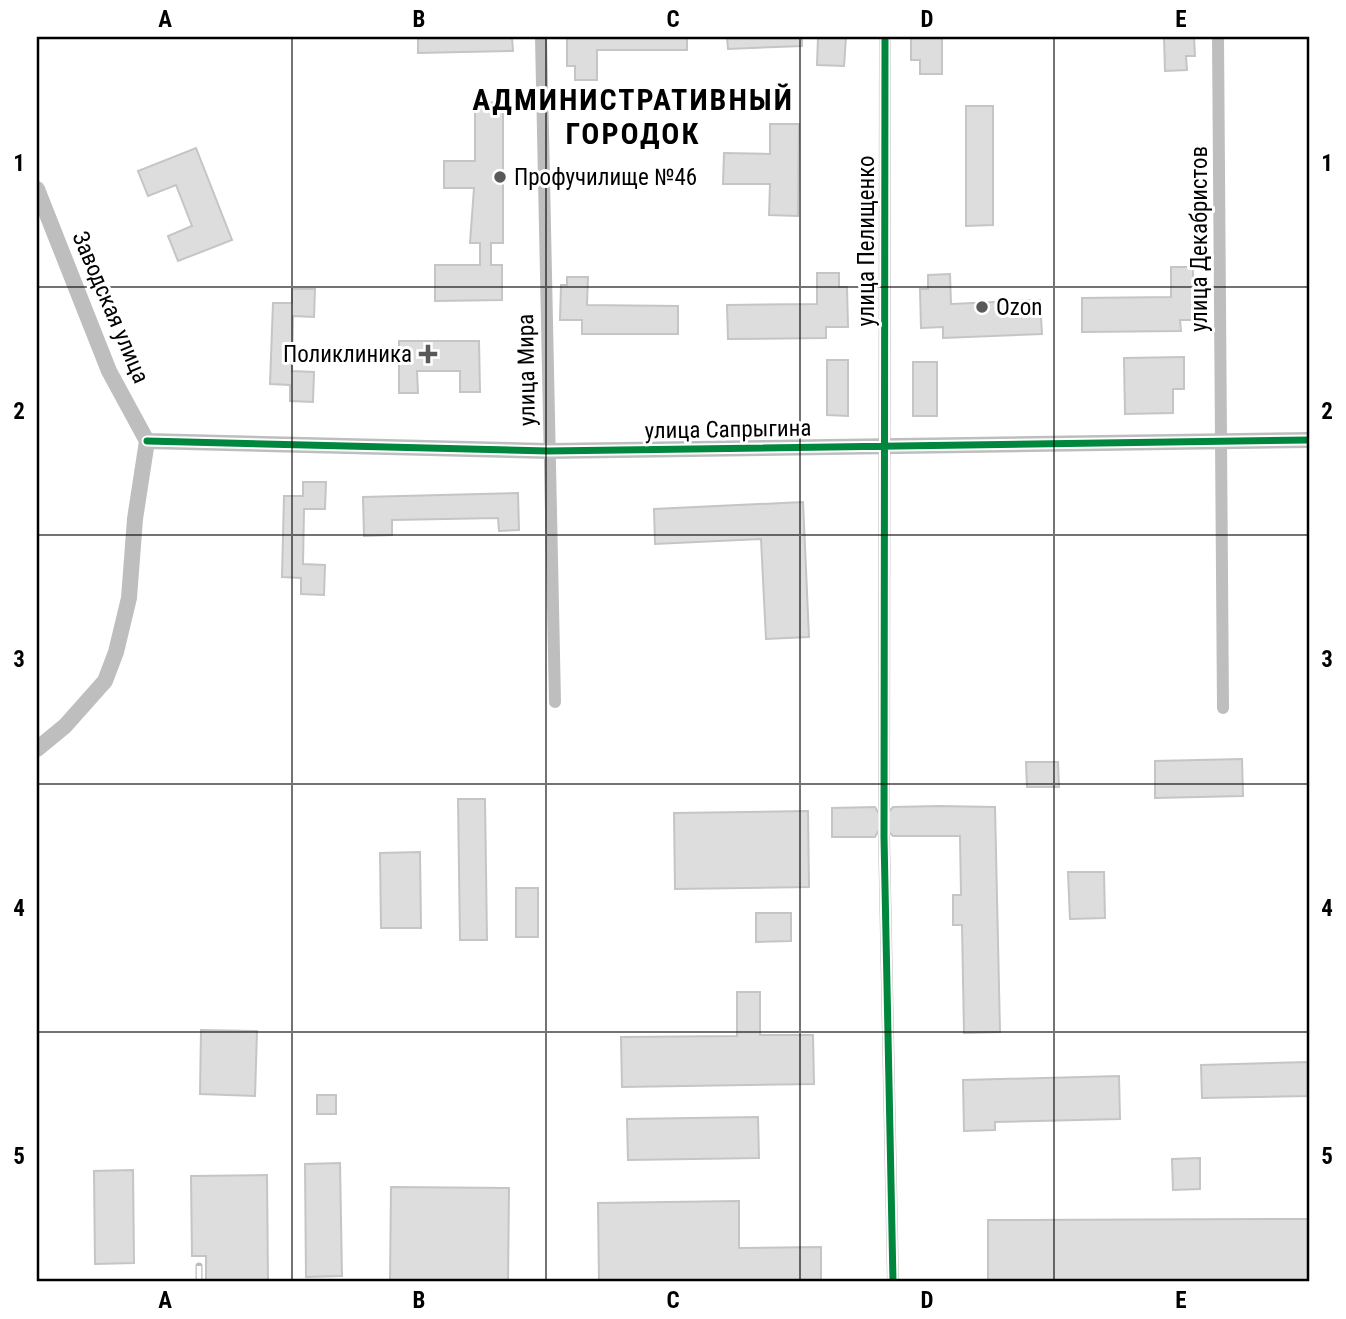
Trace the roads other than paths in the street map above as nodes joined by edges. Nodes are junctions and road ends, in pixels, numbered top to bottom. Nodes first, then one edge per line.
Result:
1 (541, 37) edge
2 (885, 37) edge
3 (1218, 37) edge
4 (37, 189) edge
5 (1309, 440) edge
6 (147, 441) junction
7 (1221, 441) junction
8 (885, 445) junction
9 (548, 451) junction
10 (555, 702) dead end
11 (1223, 708) dead end
12 (37, 749) edge
13 (884, 807) tunnel mouth
14 (884, 836) tunnel mouth
15 (893, 1282) edge

1 - 9 street, улица Мира
2 - 8 street, улица Пелищенко
3 - 7 street, улица Декабристов
4 - 6 street, Заводская улица
5 - 7 street, улица Сапрыгина
6 - 9 street, улица Сапрыгина
6 - 12 street
7 - 8 street, улица Сапрыгина
7 - 11 street, улица Декабристов
8 - 9 street, улица Сапрыгина
8 - 13 street, улица Пелищенко
9 - 10 street, улица Мира
14 - 15 street

